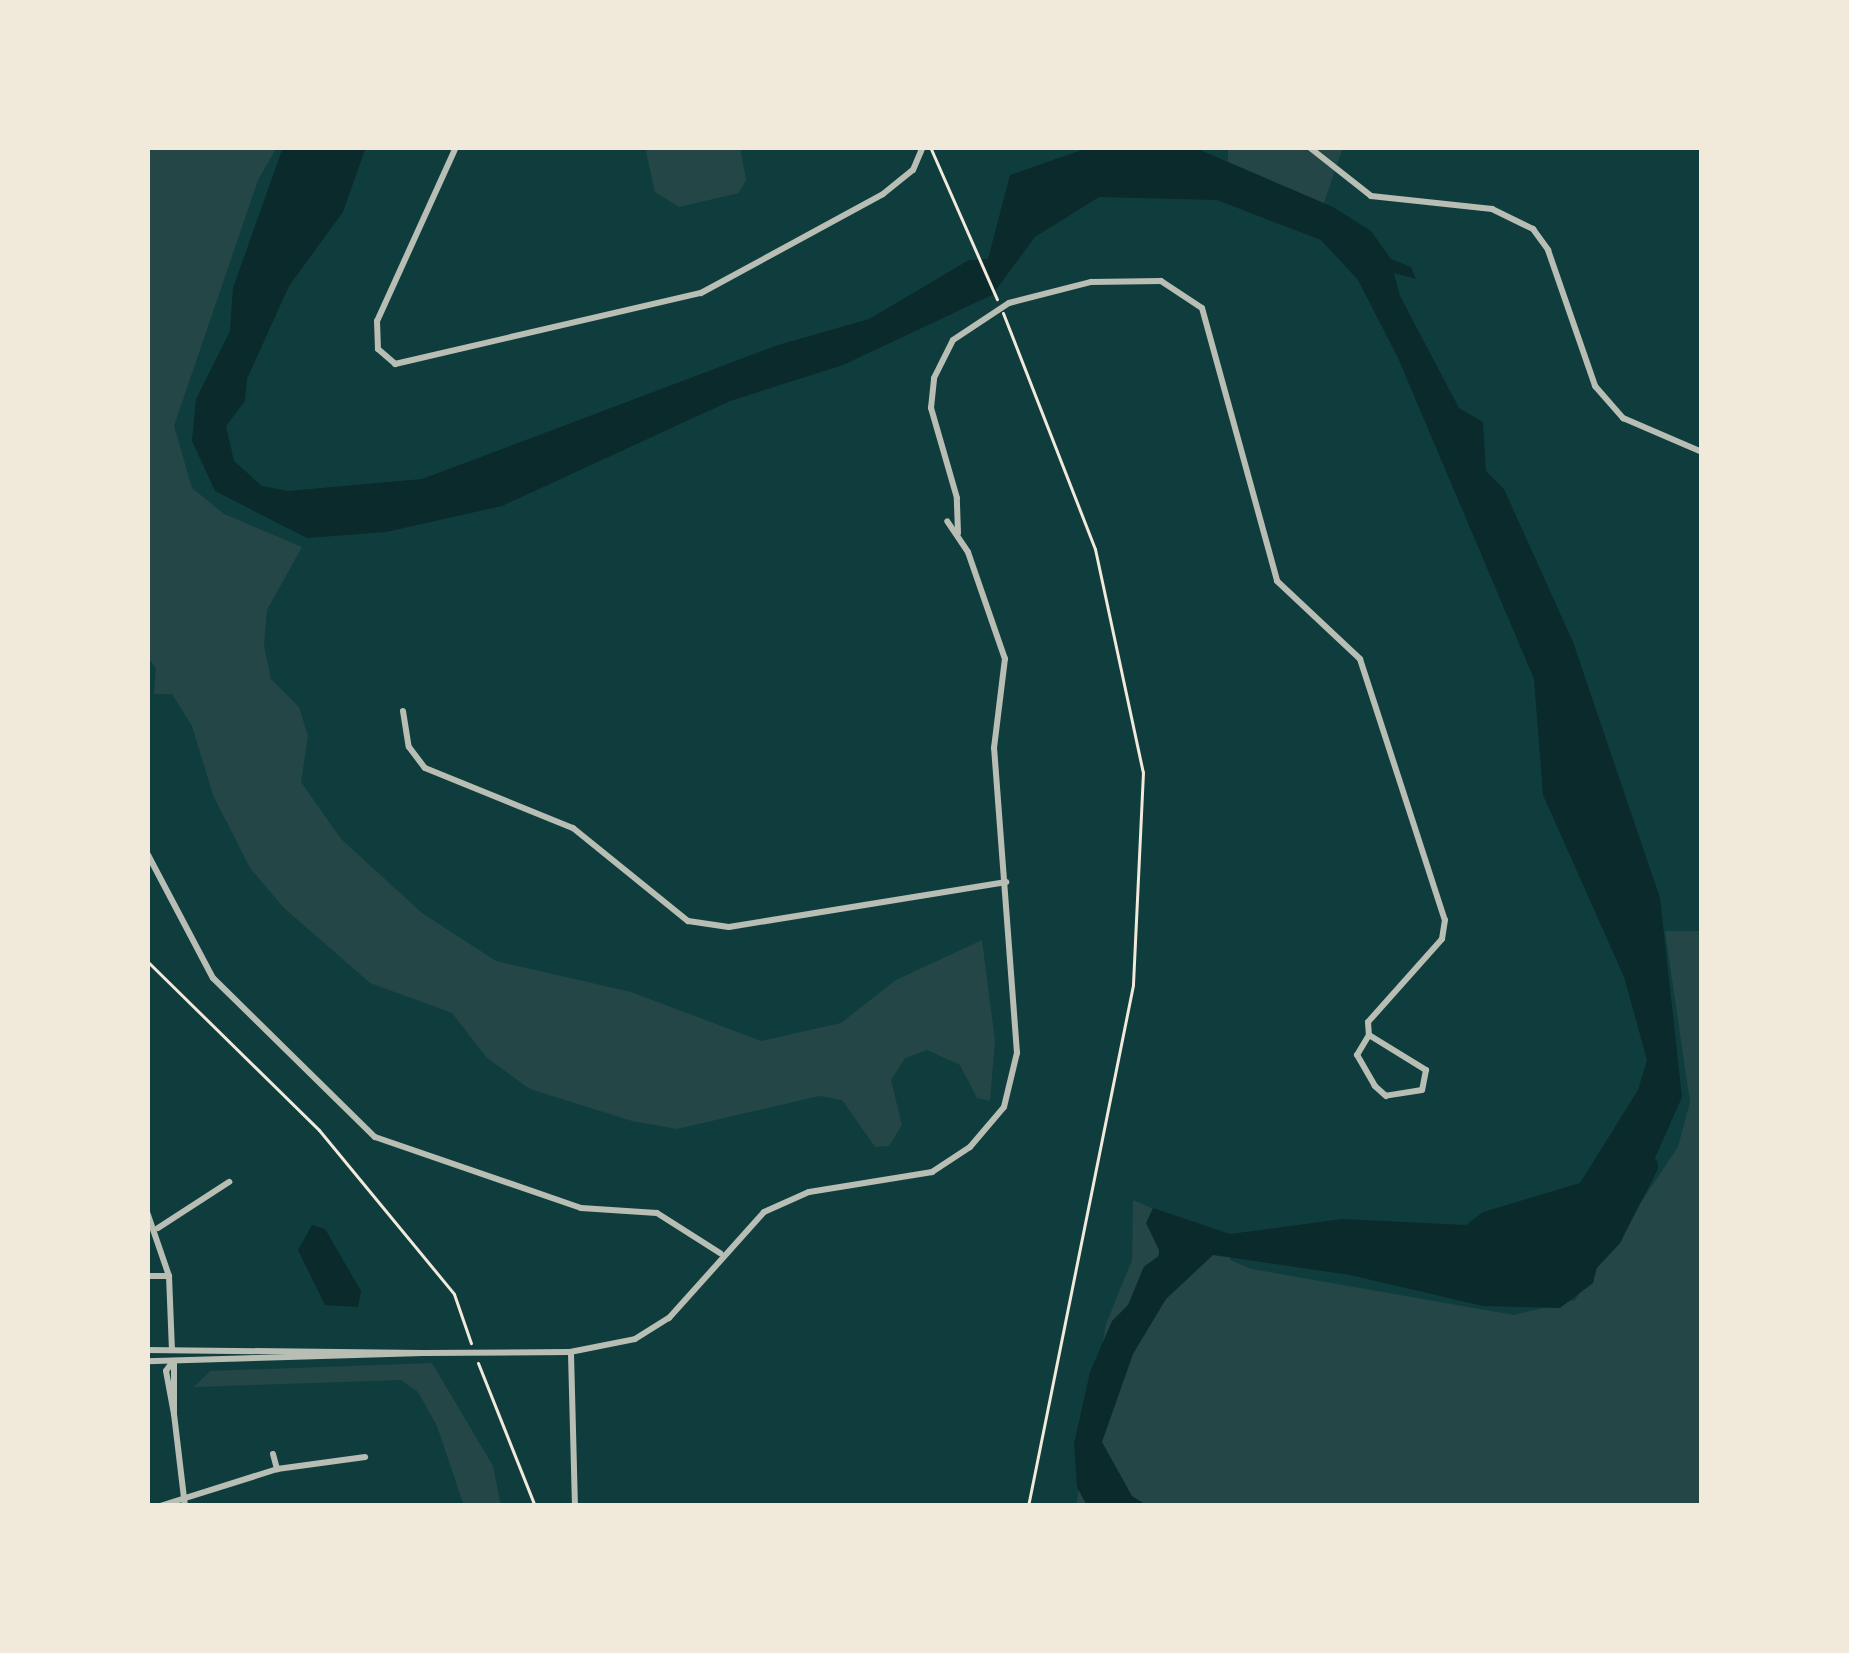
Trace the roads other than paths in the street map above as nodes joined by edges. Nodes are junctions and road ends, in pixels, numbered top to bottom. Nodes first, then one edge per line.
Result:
1 (455, 147) edge
2 (927, 147) edge
3 (1309, 147) edge
4 (1702, 452) edge
5 (947, 520) dead end
6 (958, 533) junction
7 (403, 711) dead end
8 (147, 853) edge
9 (1006, 882) junction
10 (1370, 1035) junction
11 (229, 1182) dead end
12 (147, 1212) edge
13 (158, 1228) junction
14 (720, 1253) junction
15 (147, 1276) edge
16 (169, 1276) junction
17 (147, 1350) edge
18 (172, 1350) junction
19 (571, 1352) junction
20 (423, 1353) junction
21 (147, 1361) edge
22 (173, 1361) junction
23 (273, 1454) dead end
24 (365, 1457) dead end
25 (277, 1469) junction
26 (184, 1503) edge
27 (160, 1506) edge
28 (574, 1506) edge

1 - 2 street
3 - 4 street
5 - 6 street
6 - 9 street
6 - 10 street
7 - 9 street
8 - 14 street
9 - 14 street
10 - 10 street
11 - 13 street
12 - 13 street
13 - 16 street
14 - 19 street
15 - 16 street
16 - 18 street
17 - 18 street
18 - 20 street
18 - 22 street
19 - 20 street
19 - 28 street
20 - 22 street
21 - 22 street
22 - 26 street
23 - 25 street
24 - 25 street
25 - 26 street
26 - 27 street

